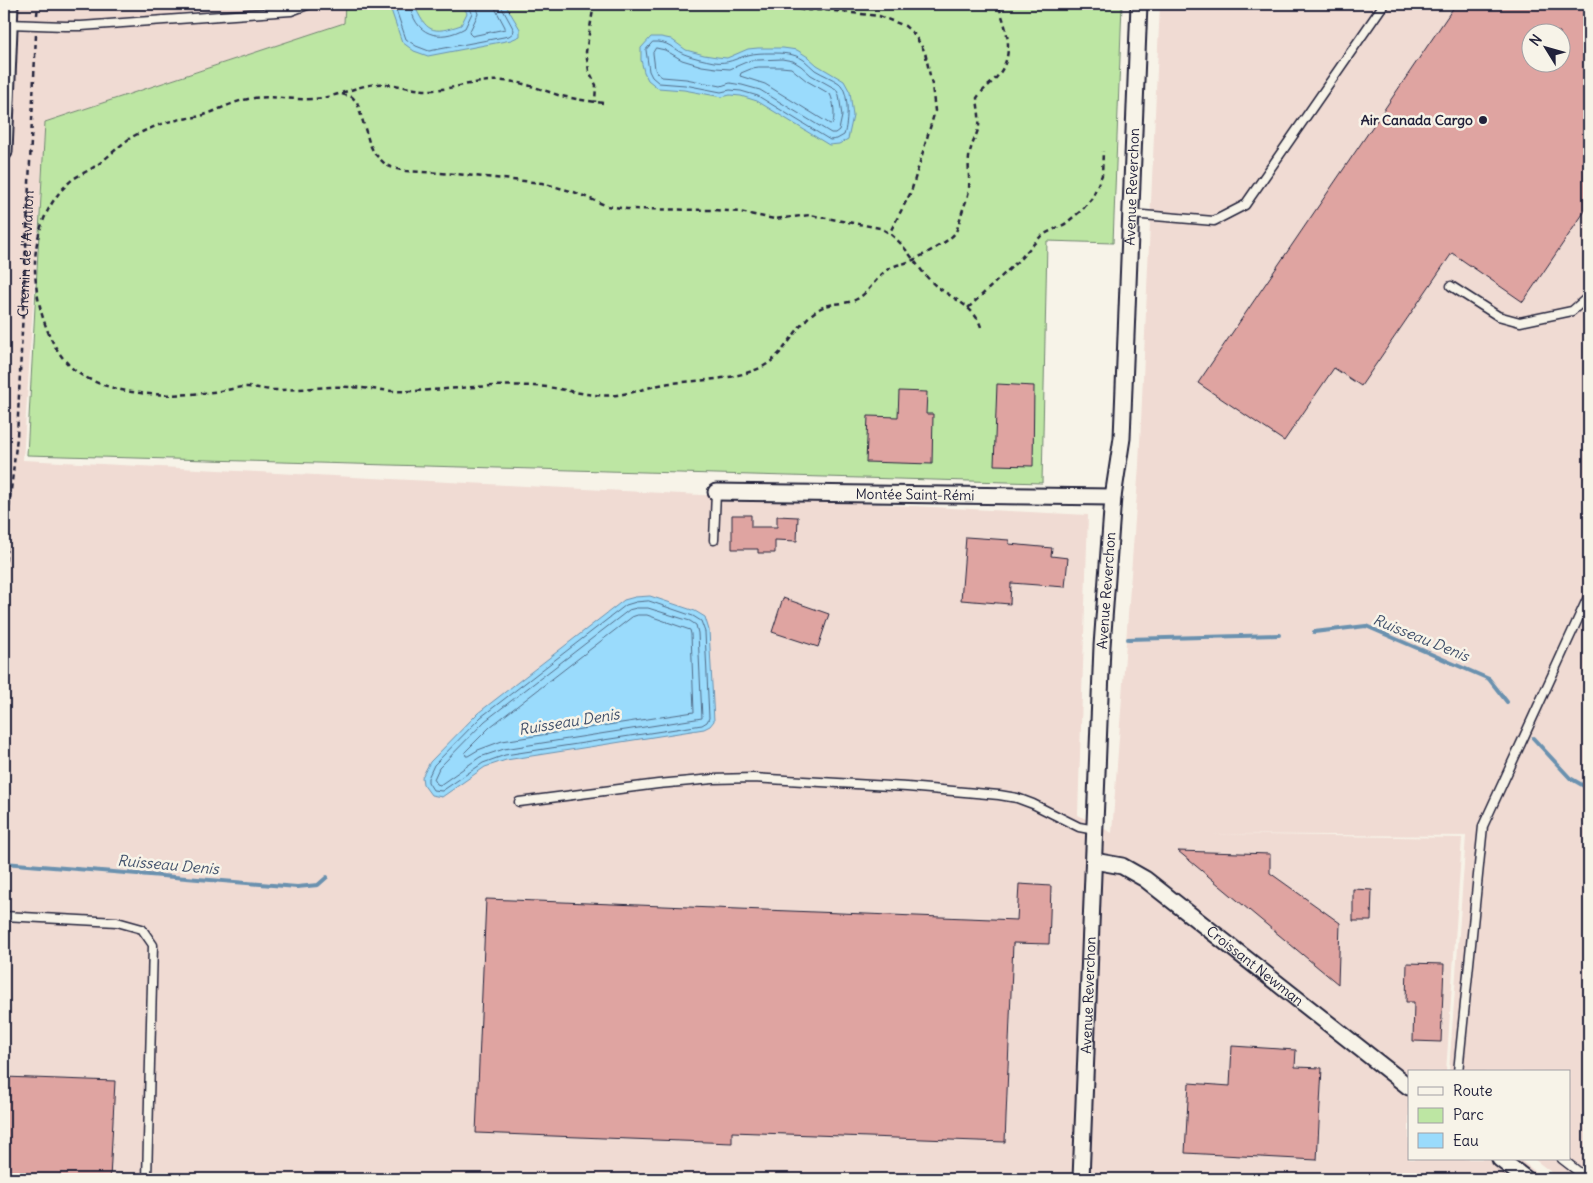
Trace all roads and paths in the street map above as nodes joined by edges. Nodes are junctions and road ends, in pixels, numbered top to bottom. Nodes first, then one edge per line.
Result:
1 (10, 4) edge
2 (38, 4) edge
3 (310, 4) edge
4 (594, 4) edge
5 (781, 4) edge
6 (998, 4) edge
7 (1139, 4) edge
8 (1384, 4) edge
9 (38, 11) dead end
10 (9, 24) junction
11 (36, 40) dead end
12 (340, 94) junction
13 (595, 102) junction
14 (604, 103) dead end
15 (1103, 150) dead end
16 (4, 152) edge
17 (1131, 214) junction
18 (890, 232) junction
19 (914, 260) junction
20 (1451, 286) dead end
21 (1589, 296) edge
22 (968, 308) junction
23 (981, 327) dead end
24 (716, 492) joint
25 (1113, 498) junction
26 (714, 540) dead end
27 (4, 588) edge
28 (1589, 595) edge
29 (519, 802) dead end
30 (1095, 830) junction
31 (1094, 861) junction
32 (4, 916) edge
33 (1458, 1070) edge
34 (1408, 1086) edge
35 (1501, 1160) edge
36 (1563, 1160) edge
37 (147, 1179) edge
38 (1081, 1179) edge
39 (1526, 1179) edge
40 (1588, 1179) edge

1 - 10 street
2 - 9 path
3 - 10 lane
4 - 13 path
5 - 18 path
6 - 19 path
7 - 17 street, Avenue Reverchon
8 - 17 lane
10 - 16 street
11 - 27 path, Chemin de l'Aviation
12 - 13 path
12 - 18 path
12 - 19 path
13 - 14 path
15 - 22 path
17 - 25 street, Avenue Reverchon
18 - 19 path
19 - 22 path
20 - 21 lane
22 - 23 path
24 - 25 street, Montée Saint-Rémi
24 - 26 lane
25 - 30 street, Avenue Reverchon
28 - 33 lane
29 - 30 lane
30 - 31 street, Avenue Reverchon
31 - 34 street, Croissant Newman
31 - 38 street, Avenue Reverchon
32 - 37 lane
35 - 39 street
36 - 40 lane

